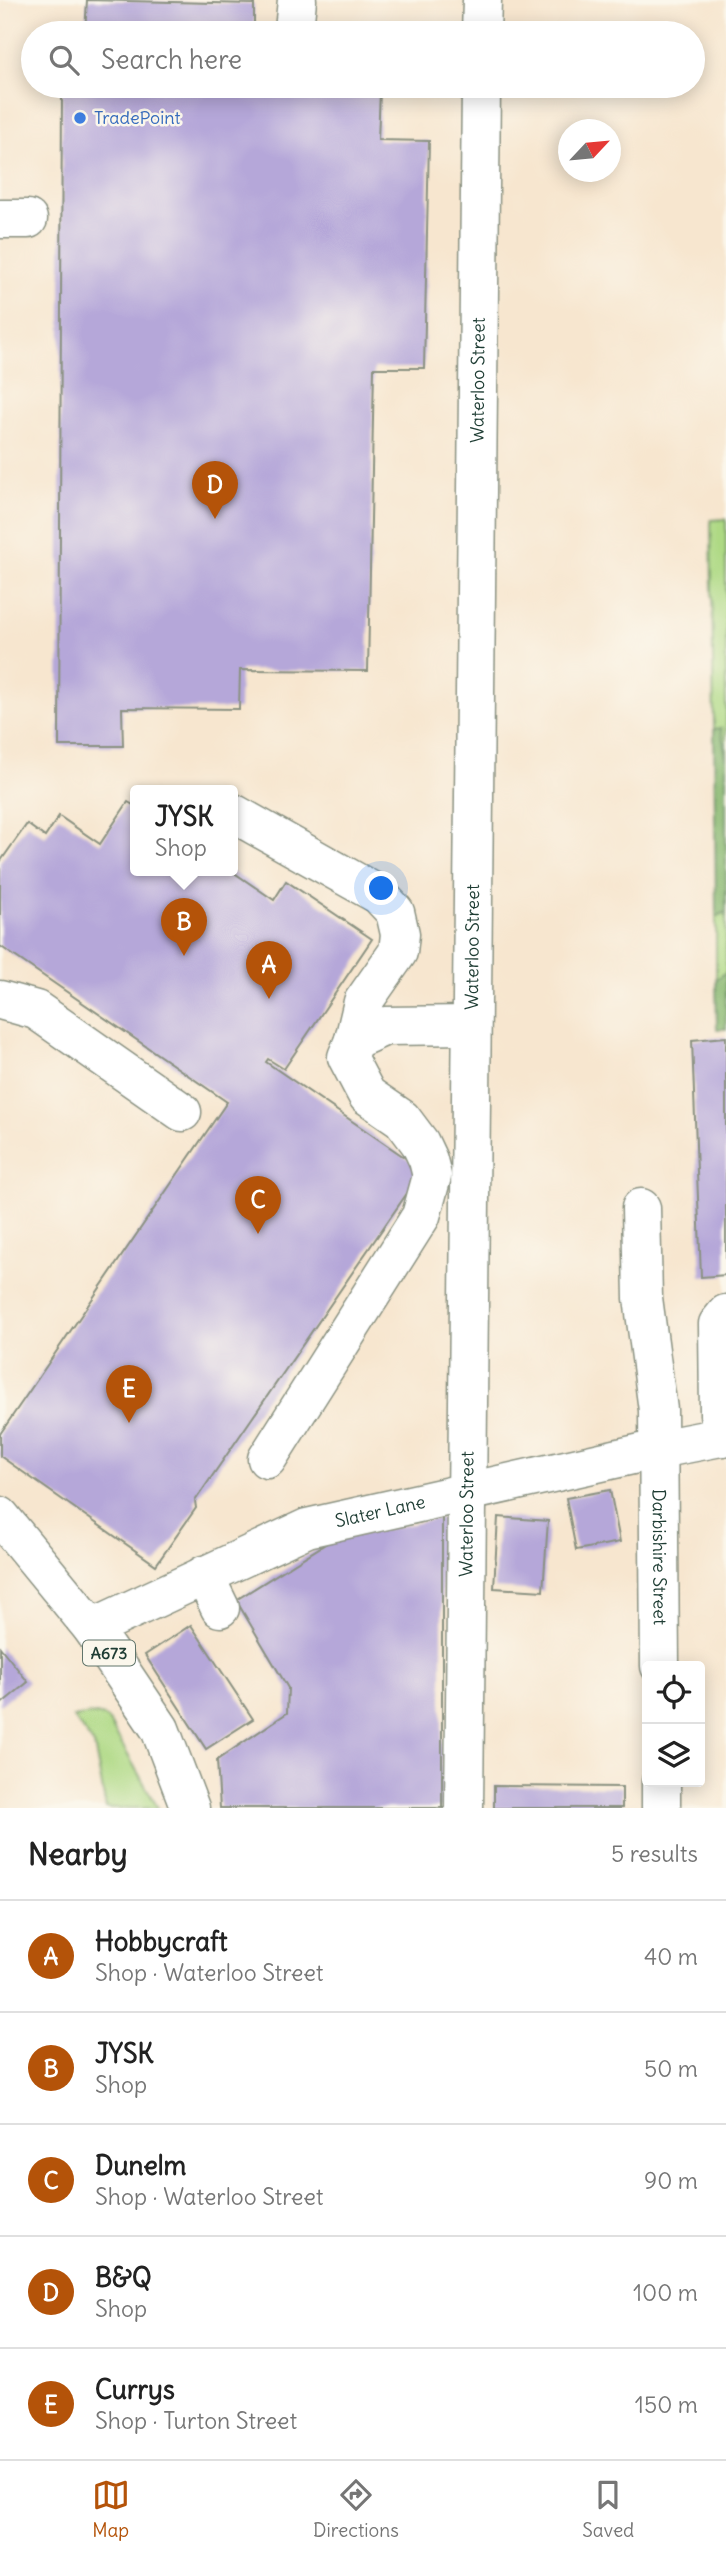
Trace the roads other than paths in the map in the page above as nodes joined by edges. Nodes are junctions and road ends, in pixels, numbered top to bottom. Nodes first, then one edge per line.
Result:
1 (482, 0) edge
2 (481, 21) edge
3 (481, 98) edge
4 (238, 816) edge
5 (0, 1000) edge
6 (471, 1025) junction
7 (354, 1040) junction
8 (182, 1112) dead end
9 (640, 1208) dead end
10 (726, 1314) edge
11 (725, 1437) edge
12 (659, 1449) junction
13 (267, 1459) dead end
14 (467, 1492) junction
15 (0, 1516) edge
16 (92, 1628) junction
17 (660, 1661) edge
18 (661, 1787) edge
19 (190, 1808) edge
20 (464, 1808) edge
21 (661, 1808) edge

1 - 2 street
3 - 6 street, Waterloo Street
4 - 7 street
5 - 8 street
6 - 7 street
6 - 14 street, Waterloo Street
7 - 13 street
9 - 12 street, Darbishire Street
10 - 11 street
11 - 12 street, Slater Lane
12 - 14 street, Slater Lane
12 - 17 street, Darbishire Street
14 - 16 street, Slater Lane
14 - 20 street, Waterloo Street
15 - 16 street, A673
16 - 19 street, A673
18 - 21 street

